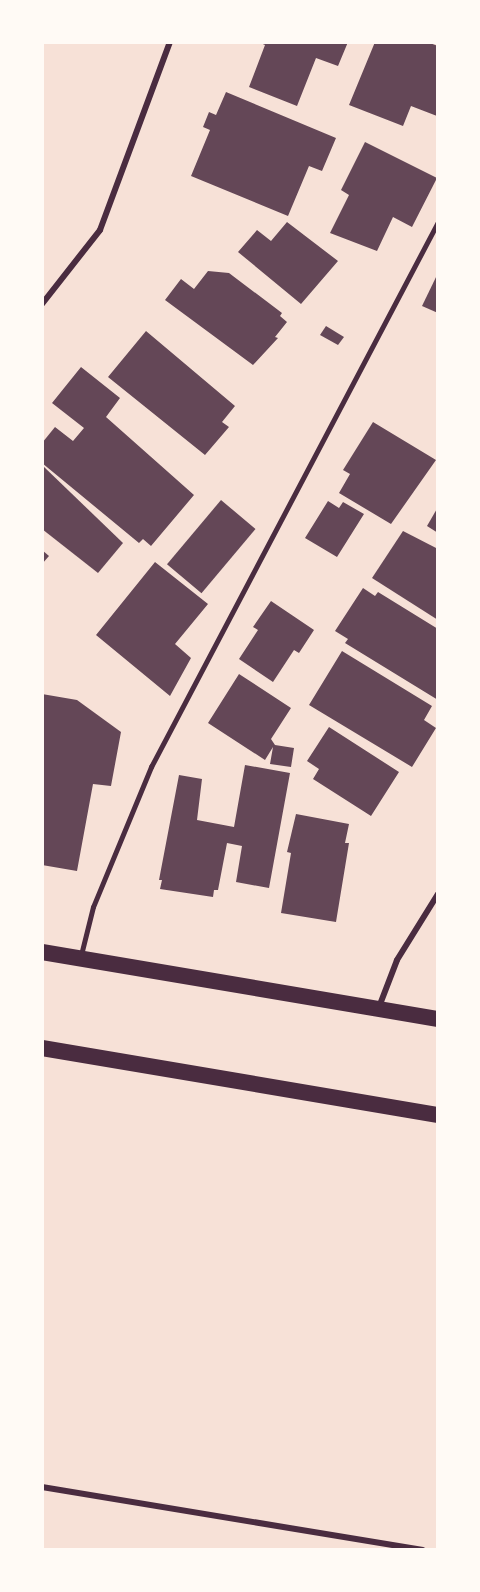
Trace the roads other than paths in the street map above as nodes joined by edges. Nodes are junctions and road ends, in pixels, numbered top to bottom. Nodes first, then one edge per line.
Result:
1 (170, 42) edge
2 (438, 222) edge
3 (42, 304) edge
4 (438, 894) edge
5 (42, 952) edge
6 (80, 958) junction
7 (379, 1008) junction
8 (438, 1019) edge
9 (42, 1048) edge
10 (438, 1115) edge
11 (42, 1487) edge
12 (423, 1550) edge

1 - 3 street
2 - 6 lane
4 - 7 street
5 - 6 highway
6 - 7 highway
7 - 8 highway
9 - 10 highway
11 - 12 street

